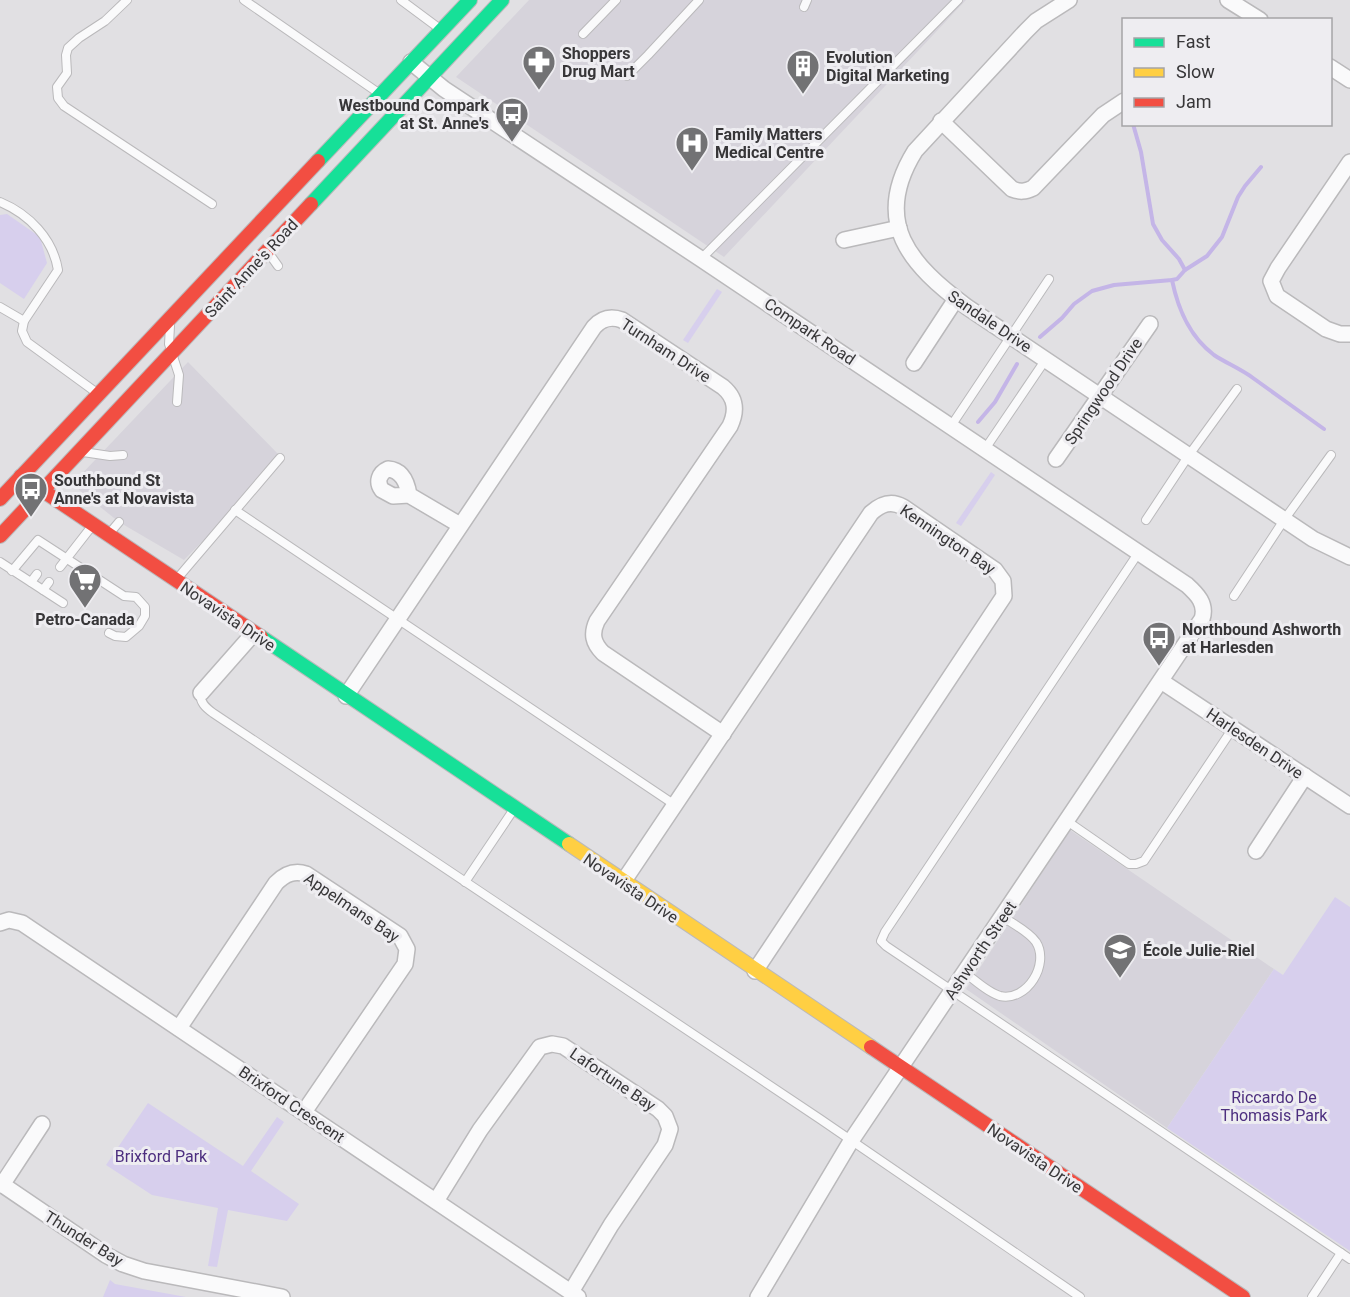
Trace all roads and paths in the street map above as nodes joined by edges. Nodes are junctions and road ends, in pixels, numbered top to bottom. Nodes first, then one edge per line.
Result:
1 (127, 0) edge
2 (244, 0) edge
3 (401, 0) edge
4 (502, 0) edge
5 (616, 0) edge
6 (699, 0) edge
7 (958, 0) edge
8 (1069, 0) edge
9 (1228, 0) edge
10 (466, 1) edge
11 (1257, 18) edge
12 (442, 30) junction
13 (583, 33) dead end
14 (411, 62) junction
15 (1332, 68) edge
16 (627, 76) dead end
17 (429, 78) junction
18 (1350, 80) edge
19 (381, 95) junction
20 (1122, 102) edge
21 (940, 122) junction
22 (1350, 162) edge
23 (0, 202) edge
24 (212, 204) dead end
25 (899, 228) junction
26 (844, 240) dead end
27 (267, 251) junction
28 (701, 259) junction
29 (278, 266) dead end
30 (1049, 279) dead end
31 (956, 299) junction
32 (0, 307) edge
33 (179, 308) junction
34 (24, 321) junction
35 (1150, 324) dead end
36 (1350, 334) edge
37 (1011, 336) junction
38 (172, 352) junction
39 (1046, 359) junction
40 (914, 363) dead end
41 (1237, 389) dead end
42 (99, 394) junction
43 (1100, 395) junction
44 (177, 402) dead end
45 (107, 421) junction
46 (951, 426) junction
47 (985, 448) junction
48 (78, 452) junction
49 (123, 455) dead end
50 (1189, 455) junction
51 (1331, 455) dead end
52 (280, 458) dead end
53 (1056, 459) dead end
54 (21, 476) junction
55 (42, 490) junction
56 (409, 495) dead end
57 (0, 499) edge
58 (235, 510) junction
59 (1146, 520) dead end
60 (1284, 520) junction
61 (119, 522) dead end
62 (93, 525) junction
63 (460, 525) junction
64 (108, 535) junction
65 (0, 536) edge
66 (54, 551) junction
67 (1139, 552) junction
68 (1350, 557) edge
69 (48, 559) dead end
70 (67, 560) junction
71 (0, 562) edge
72 (60, 567) dead end
73 (12, 571) junction
74 (37, 574) dead end
75 (176, 581) junction
76 (31, 582) junction
77 (49, 582) dead end
78 (43, 590) junction
79 (1233, 596) dead end
80 (63, 603) dead end
81 (1203, 606) joint
82 (398, 619) junction
83 (110, 633) dead end
84 (253, 634) junction
85 (1161, 681) junction
86 (201, 693) joint
87 (346, 696) junction
88 (1233, 728) junction
89 (723, 734) junction
90 (1305, 776) junction
91 (675, 805) junction
92 (1350, 806) edge
93 (514, 809) junction
94 (1067, 821) junction
95 (1256, 851) dead end
96 (465, 882) junction
97 (623, 882) junction
98 (1003, 917) junction
99 (1, 922) edge
100 (755, 971) junction
101 (965, 973) junction
102 (952, 992) junction
103 (179, 1028) junction
104 (900, 1068) junction
105 (304, 1112) junction
106 (42, 1124) dead end
107 (851, 1141) junction
108 (1, 1184) edge
109 (436, 1201) junction
110 (1341, 1253) junction
111 (1350, 1259) edge
112 (575, 1295) edge
113 (282, 1297) edge
114 (758, 1297) edge
115 (1080, 1297) edge
116 (1243, 1297) edge
117 (1312, 1297) edge

1 - 24 lane
2 - 19 lane
3 - 12 lane
4 - 17 street, Saint Anne's Road
5 - 13 lane
6 - 16 lane
7 - 28 lane
8 - 21 street, Sandale Drive
9 - 11 street
10 - 12 street, Saint Anne's Road
12 - 14 street, Saint Anne's Road
14 - 17 street, Compark Road
14 - 19 street, Saint Anne's Road
15 - 18 street
17 - 27 street, Saint Anne's Road
17 - 28 street, Compark Road
19 - 33 street, Saint Anne's Road
20 - 21 street
21 - 25 street, Sandale Drive
22 - 36 street
23 - 34 lane
25 - 26 street
25 - 31 street, Sandale Drive
27 - 29 lane
27 - 38 street, Saint Anne's Road
28 - 46 street, Compark Road
30 - 37 lane
31 - 37 street, Sandale Drive
31 - 40 street
32 - 34 lane
33 - 38 lane
33 - 42 street, Saint Anne's Road
34 - 42 lane
35 - 43 street, Springwood Drive
37 - 39 street, Sandale Drive
37 - 46 lane
38 - 44 lane
38 - 45 street, Saint Anne's Road
39 - 43 street, Sandale Drive
39 - 47 lane
41 - 50 lane
42 - 45 street
42 - 54 street, Saint Anne's Road
43 - 50 street, Sandale Drive
43 - 53 street, Springwood Drive
45 - 48 street, Saint Anne's Road
46 - 47 street, Compark Road
47 - 67 street, Compark Road
48 - 49 lane
48 - 55 street, Saint Anne's Road
50 - 59 lane
50 - 60 street, Sandale Drive
51 - 60 lane
52 - 58 lane
54 - 55 street, Novavista Drive
54 - 57 street, Saint Anne's Road
55 - 62 street, Novavista Drive
55 - 65 street, Saint Anne's Road
56 - 63 street
58 - 75 lane
58 - 82 lane
60 - 68 street, Sandale Drive
60 - 79 lane
61 - 64 lane
62 - 64 street, Novavista Drive
62 - 70 lane
63 - 82 street, Turnham Drive
63 - 89 street, Turnham Drive
64 - 75 street, Novavista Drive
66 - 69 lane
66 - 70 lane
66 - 73 lane
67 - 81 street, Compark Road
67 - 102 lane
70 - 72 lane
70 - 83 lane
71 - 73 lane
73 - 76 lane
74 - 76 lane
75 - 84 street, Novavista Drive
76 - 78 lane
77 - 78 lane
78 - 80 lane
81 - 85 street, Ashworth Street
82 - 87 street, Turnham Drive
82 - 91 lane
84 - 86 street
84 - 87 street, Novavista Drive
85 - 88 street, Harlesden Drive
85 - 94 street, Ashworth Street
86 - 96 lane
87 - 93 street, Novavista Drive
88 - 90 street, Harlesden Drive
88 - 94 lane
89 - 91 street, Kennington Bay
89 - 100 street, Kennington Bay
90 - 92 street, Harlesden Drive
90 - 95 street
91 - 97 street, Kennington Bay
93 - 96 lane
93 - 97 street, Novavista Drive
94 - 98 street, Ashworth Street
96 - 107 lane
97 - 100 street, Novavista Drive
98 - 101 street, Ashworth Street
98 - 101 lane
99 - 103 street, Brixford Crescent
100 - 104 street, Novavista Drive
101 - 102 street, Ashworth Street
102 - 104 street, Ashworth Street
102 - 110 lane
103 - 105 street, Brixford Crescent
103 - 105 street, Appelmans Bay
104 - 107 street, Ashworth Street
104 - 116 street, Novavista Drive
105 - 109 street, Brixford Crescent
106 - 108 street
107 - 114 street, Ashworth Street
107 - 115 lane
108 - 113 street, Thunder Bay
109 - 112 street, Brixford Crescent
109 - 112 street, Lafortune Bay
110 - 111 lane
110 - 117 lane

